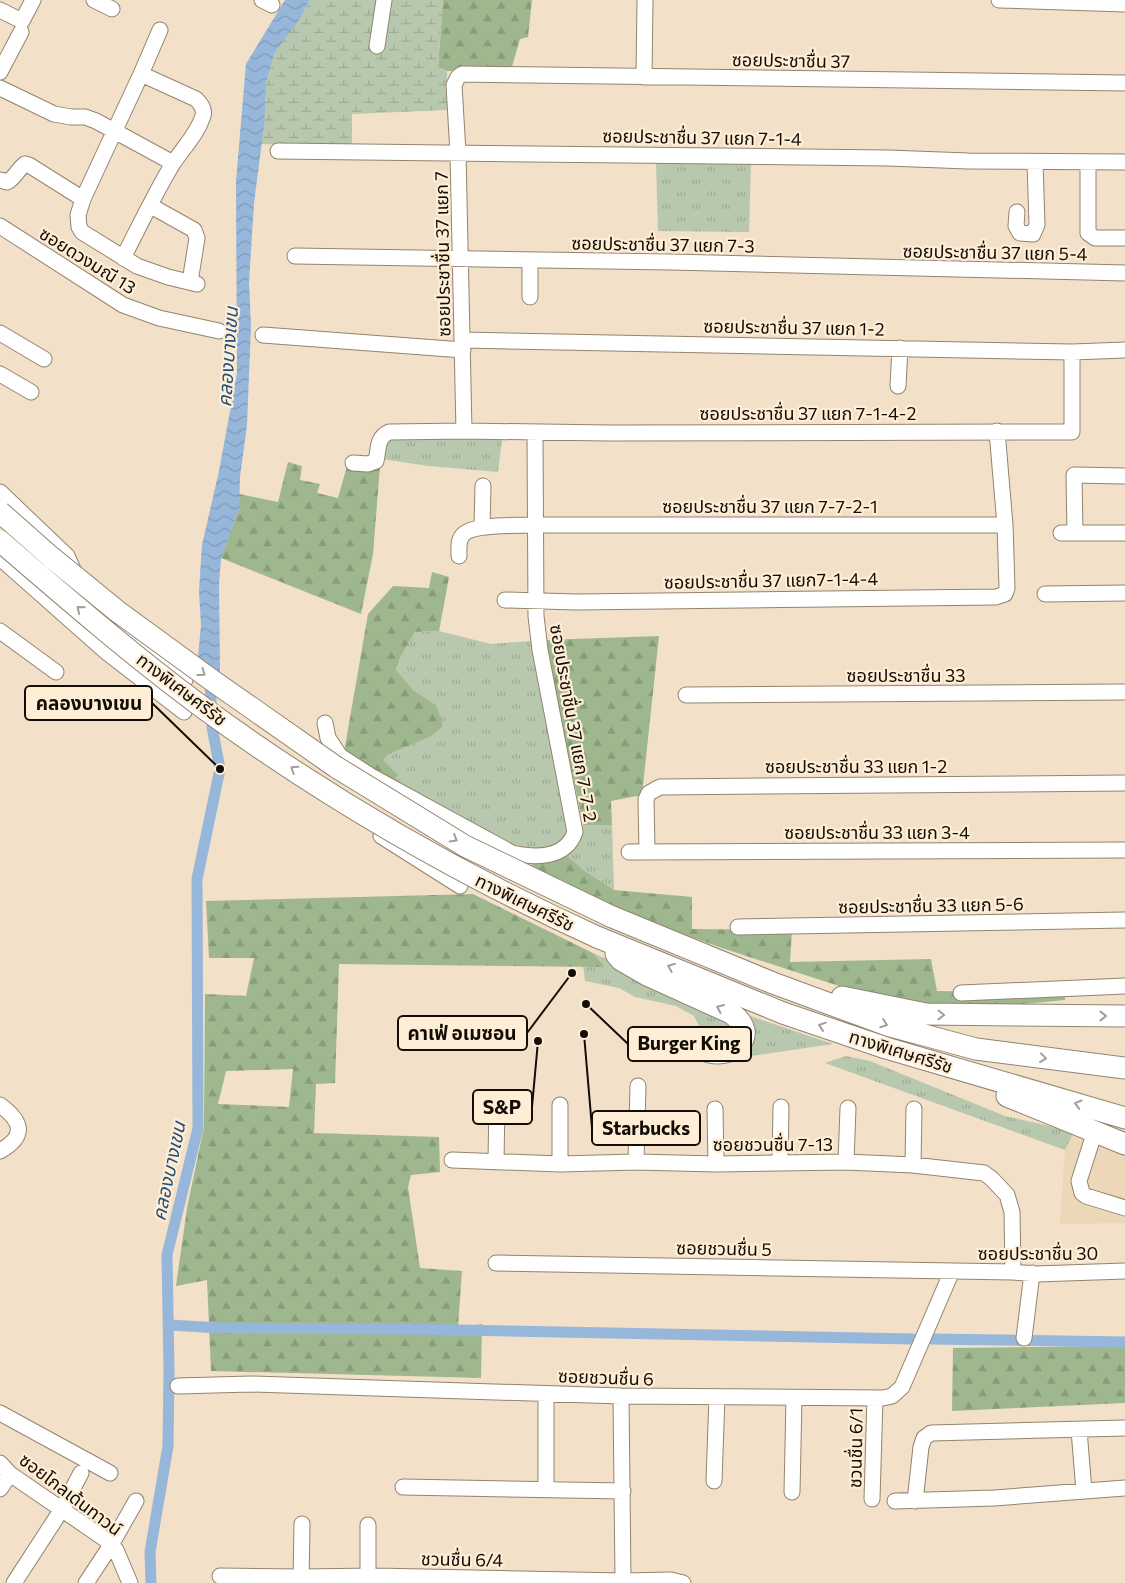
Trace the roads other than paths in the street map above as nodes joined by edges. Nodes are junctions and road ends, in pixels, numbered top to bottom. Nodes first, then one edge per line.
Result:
1 (33, 0) edge
2 (94, 0) edge
3 (384, 0) edge
4 (645, 0) edge
5 (999, 0) edge
6 (1125, 4) edge
7 (112, 9) dead end
8 (0, 10) edge
9 (160, 30) dead end
10 (21, 32) dead end
11 (377, 46) dead end
12 (0, 72) edge
13 (141, 74) junction
14 (458, 77) joint
15 (644, 77) junction
16 (1125, 83) edge
17 (0, 88) edge
18 (114, 132) junction
19 (278, 151) dead end
20 (458, 153) junction
21 (1035, 162) junction
22 (1088, 162) junction
23 (1125, 162) edge
24 (173, 163) junction
25 (4, 181) edge
26 (82, 199) junction
27 (151, 206) junction
28 (1017, 212) dead end
29 (0, 226) edge
30 (1125, 238) edge
31 (295, 256) dead end
32 (123, 258) junction
33 (461, 258) junction
34 (530, 260) junction
35 (865, 267) joint
36 (1125, 274) edge
37 (530, 297) dead end
38 (219, 331) dead end
39 (0, 333) edge
40 (262, 335) dead end
41 (463, 345) junction
42 (900, 348) junction
43 (1125, 350) edge
44 (1072, 352) junction
45 (44, 359) dead end
46 (0, 374) edge
47 (898, 386) dead end
48 (30, 392) dead end
49 (464, 431) junction
50 (998, 431) junction
51 (535, 433) junction
52 (352, 463) dead end
53 (1125, 476) edge
54 (483, 486) dead end
55 (0, 492) edge
56 (0, 512) edge
57 (536, 525) junction
58 (1005, 525) junction
59 (482, 527) junction
60 (1125, 533) edge
61 (0, 542) edge
62 (458, 556) dead end
63 (0, 558) edge
64 (1125, 593) edge
65 (1045, 594) dead end
66 (505, 600) dead end
67 (537, 600) junction
68 (0, 631) edge
69 (56, 672) dead end
70 (185, 680) dead end
71 (1125, 692) edge
72 (686, 695) dead end
73 (184, 712) dead end
74 (325, 723) dead end
75 (340, 756) junction
76 (1125, 783) edge
77 (1125, 850) edge
78 (629, 852) dead end
79 (647, 852) junction
80 (460, 886) dead end
81 (1125, 920) edge
82 (738, 927) dead end
83 (599, 938) junction
84 (773, 983) junction
85 (1125, 986) edge
86 (961, 992) dead end
87 (1125, 1016) edge
88 (886, 1048) junction
89 (704, 1050) dead end
90 (1125, 1068) edge
91 (638, 1086) dead end
92 (498, 1102) dead end
93 (0, 1105) edge
94 (560, 1105) dead end
95 (781, 1107) dead end
96 (848, 1108) dead end
97 (715, 1109) dead end
98 (914, 1109) dead end
99 (1125, 1118) edge
100 (1095, 1131) junction
101 (1125, 1144) edge
102 (0, 1151) edge
103 (452, 1160) dead end
104 (496, 1161) junction
105 (636, 1162) junction
106 (846, 1162) junction
107 (780, 1163) junction
108 (560, 1164) junction
109 (716, 1164) junction
110 (913, 1165) junction
111 (1125, 1208) edge
112 (496, 1263) dead end
113 (952, 1271) junction
114 (1125, 1271) edge
115 (1013, 1272) junction
116 (1032, 1273) junction
117 (1024, 1338) dead end
118 (178, 1386) dead end
119 (546, 1394) junction
120 (621, 1396) junction
121 (717, 1397) junction
122 (794, 1398) junction
123 (875, 1398) junction
124 (0, 1413) edge
125 (1125, 1428) edge
126 (1079, 1430) junction
127 (5, 1468) edge
128 (81, 1473) dead end
129 (110, 1473) dead end
130 (714, 1481) dead end
131 (402, 1487) dead end
132 (546, 1488) junction
133 (1125, 1488) edge
134 (0, 1489) edge
135 (623, 1491) junction
136 (1084, 1491) junction
137 (792, 1492) dead end
138 (872, 1499) dead end
139 (136, 1501) dead end
140 (895, 1501) dead end
141 (915, 1502) junction
142 (62, 1509) junction
143 (302, 1524) dead end
144 (368, 1525) dead end
145 (111, 1545) junction
146 (220, 1576) dead end
147 (372, 1578) edge
148 (301, 1580) edge
149 (524, 1581) edge
150 (623, 1581) junction
151 (14, 1583) edge
152 (86, 1583) edge
153 (130, 1583) edge
154 (683, 1583) edge

1 - 8 street
2 - 7 street
3 - 11 street
4 - 15 street
5 - 6 street
9 - 13 street
10 - 12 street
13 - 18 street
13 - 24 street
14 - 15 street, ซอยประชาชื่น 37
14 - 20 street, ซอยประชาชื่น 37 แยก 7
15 - 16 street, ซอยประชาชื่น 37
17 - 18 street
18 - 24 street
18 - 26 street
19 - 20 street, ซอยประชาชื่น 37 แยก 7-1-4
20 - 21 street, ซอยประชาชื่น 37 แยก 7-1-4
20 - 33 street, ซอยประชาชื่น 37 แยก 7
21 - 22 street, ซอยประชาชื่น 37 แยก 7-1-4
21 - 28 street
22 - 23 street, ซอยประชาชื่น 37 แยก 7-1-4
22 - 30 street
24 - 27 street
25 - 26 street
26 - 32 street
27 - 32 street
27 - 32 street
29 - 38 street, ซอยดวงมณี 13
31 - 33 street, ซอยประชาชื่น 37 แยก 7-3
33 - 34 street, ซอยประชาชื่น 37 แยก 7-3
33 - 41 street, ซอยประชาชื่น 37 แยก 7
34 - 35 street, ซอยประชาชื่น 37 แยก 7-3
34 - 37 street
35 - 36 street, ซอยประชาชื่น 37 แยก 5-4
39 - 45 street
40 - 41 street, ซอยประชาชื่น 37 แยก 1-2
41 - 42 street, ซอยประชาชื่น 37 แยก 1-2
41 - 49 street, ซอยประชาชื่น 37 แยก 7
42 - 44 street, ซอยประชาชื่น 37 แยก 1-2
42 - 47 street
43 - 44 street, ซอยประชาชื่น 37 แยก 1-2
44 - 50 street, ซอยประชาชื่น 37 แยก 7-1-4-2
46 - 48 street
49 - 51 street, ซอยประชาชื่น 37 แยก 7-1-4-2
49 - 52 street, ซอยประชาชื่น 37 แยก 7-1-4-2
50 - 51 street, ซอยประชาชื่น 37 แยก 7-1-4-2
50 - 58 street
51 - 57 street, ซอยประชาชื่น 37 แยก 7-7-2
53 - 60 street
54 - 59 street
55 - 70 street
56 -> 84 highway, ทางพิเศษศรีรัช, bridge
57 - 58 street, ซอยประชาชื่น 37 แยก 7-7-2-1
57 - 59 street, ซอยประชาชื่น 37 แยก 7-7-2-1
57 - 67 street, ซอยประชาชื่น 37 แยก 7-7-2
58 - 67 street, ซอยประชาชื่น 37 แยก7-1-4-4
59 - 62 street
83 -> 61 highway, ทางพิเศษศรีรัช, bridge
63 - 73 street
64 - 65 street
66 - 67 street, ซอยประชาชื่น 37 แยก7-1-4-4
67 - 75 street, ซอยประชาชื่น 37 แยก 7-7-2
68 - 69 street
71 - 72 street, ซอยประชาชื่น 33
74 - 75 street, ซอยประชาชื่น 37 แยก 7-7-2
75 - 80 street
76 - 79 street, ซอยประชาชื่น 33 แยก 1-2
77 - 79 street, ซอยประชาชื่น 33 แยก 3-4
78 - 79 street, ซอยประชาชื่น 33 แยก 3-4
81 - 82 street, ซอยประชาชื่น 33 แยก 5-6
88 -> 83 highway, ทางพิเศษศรีรัช
89 -> 83 highway
84 -> 87 highway
84 -> 90 highway, ทางพิเศษศรีรัช
85 - 86 street
99 -> 88 highway, ทางพิเศษศรีรัช
88 - 100 highway
91 - 105 street
92 - 104 street
93 - 102 street
94 - 108 street
95 - 107 street
96 - 106 street
97 - 109 street
98 - 110 street
100 - 101 highway
100 - 111 street
103 - 104 street, ซอยชวนชื่น 7-13
104 - 108 street, ซอยชวนชื่น 7-13
105 - 108 street, ซอยชวนชื่น 7-13
105 - 109 street, ซอยชวนชื่น 7-13
106 - 107 street, ซอยชวนชื่น 7-13
106 - 110 street, ซอยชวนชื่น 7-13
107 - 109 street, ซอยชวนชื่น 7-13
110 - 115 street, ซอยชวนชื่น 7-13
112 - 113 street, ซอยชวนชื่น 5
113 - 115 street, ซอยประชาชื่น 30
113 - 123 street, ซอยชวนชื่น 6
114 - 116 street, ซอยประชาชื่น 30
115 - 116 street, ซอยประชาชื่น 30
116 - 117 street
118 - 119 street, ซอยชวนชื่น 6
119 - 120 street, ซอยชวนชื่น 6
119 - 132 street
120 - 121 street, ซอยชวนชื่น 6
120 - 135 street
121 - 122 street, ซอยชวนชื่น 6
121 - 130 street
122 - 123 street, ซอยชวนชื่น 6
122 - 137 street
123 - 138 street, ชวนชื่น 6/1
124 - 129 street
125 - 126 street
126 - 136 street
126 - 141 street
127 - 134 street
127 - 142 street, ซอยโกลเด้นทาวน์
128 - 142 street
131 - 132 street
132 - 135 street
133 - 136 street
135 - 150 street
136 - 141 street
139 - 145 street
140 - 141 street
142 - 145 street, ซอยโกลเด้นทาวน์
142 - 151 street
143 - 148 street
144 - 147 street
145 - 152 street
145 - 153 street, ซอยโกลเด้นทาวน์
146 - 148 street, ชวนชื่น 6/4
147 - 148 street, ชวนชื่น 6/4
147 - 149 street, ชวนชื่น 6/4
149 - 150 street, ชวนชื่น 6/4
150 - 154 street, ชวนชื่น 6/4

